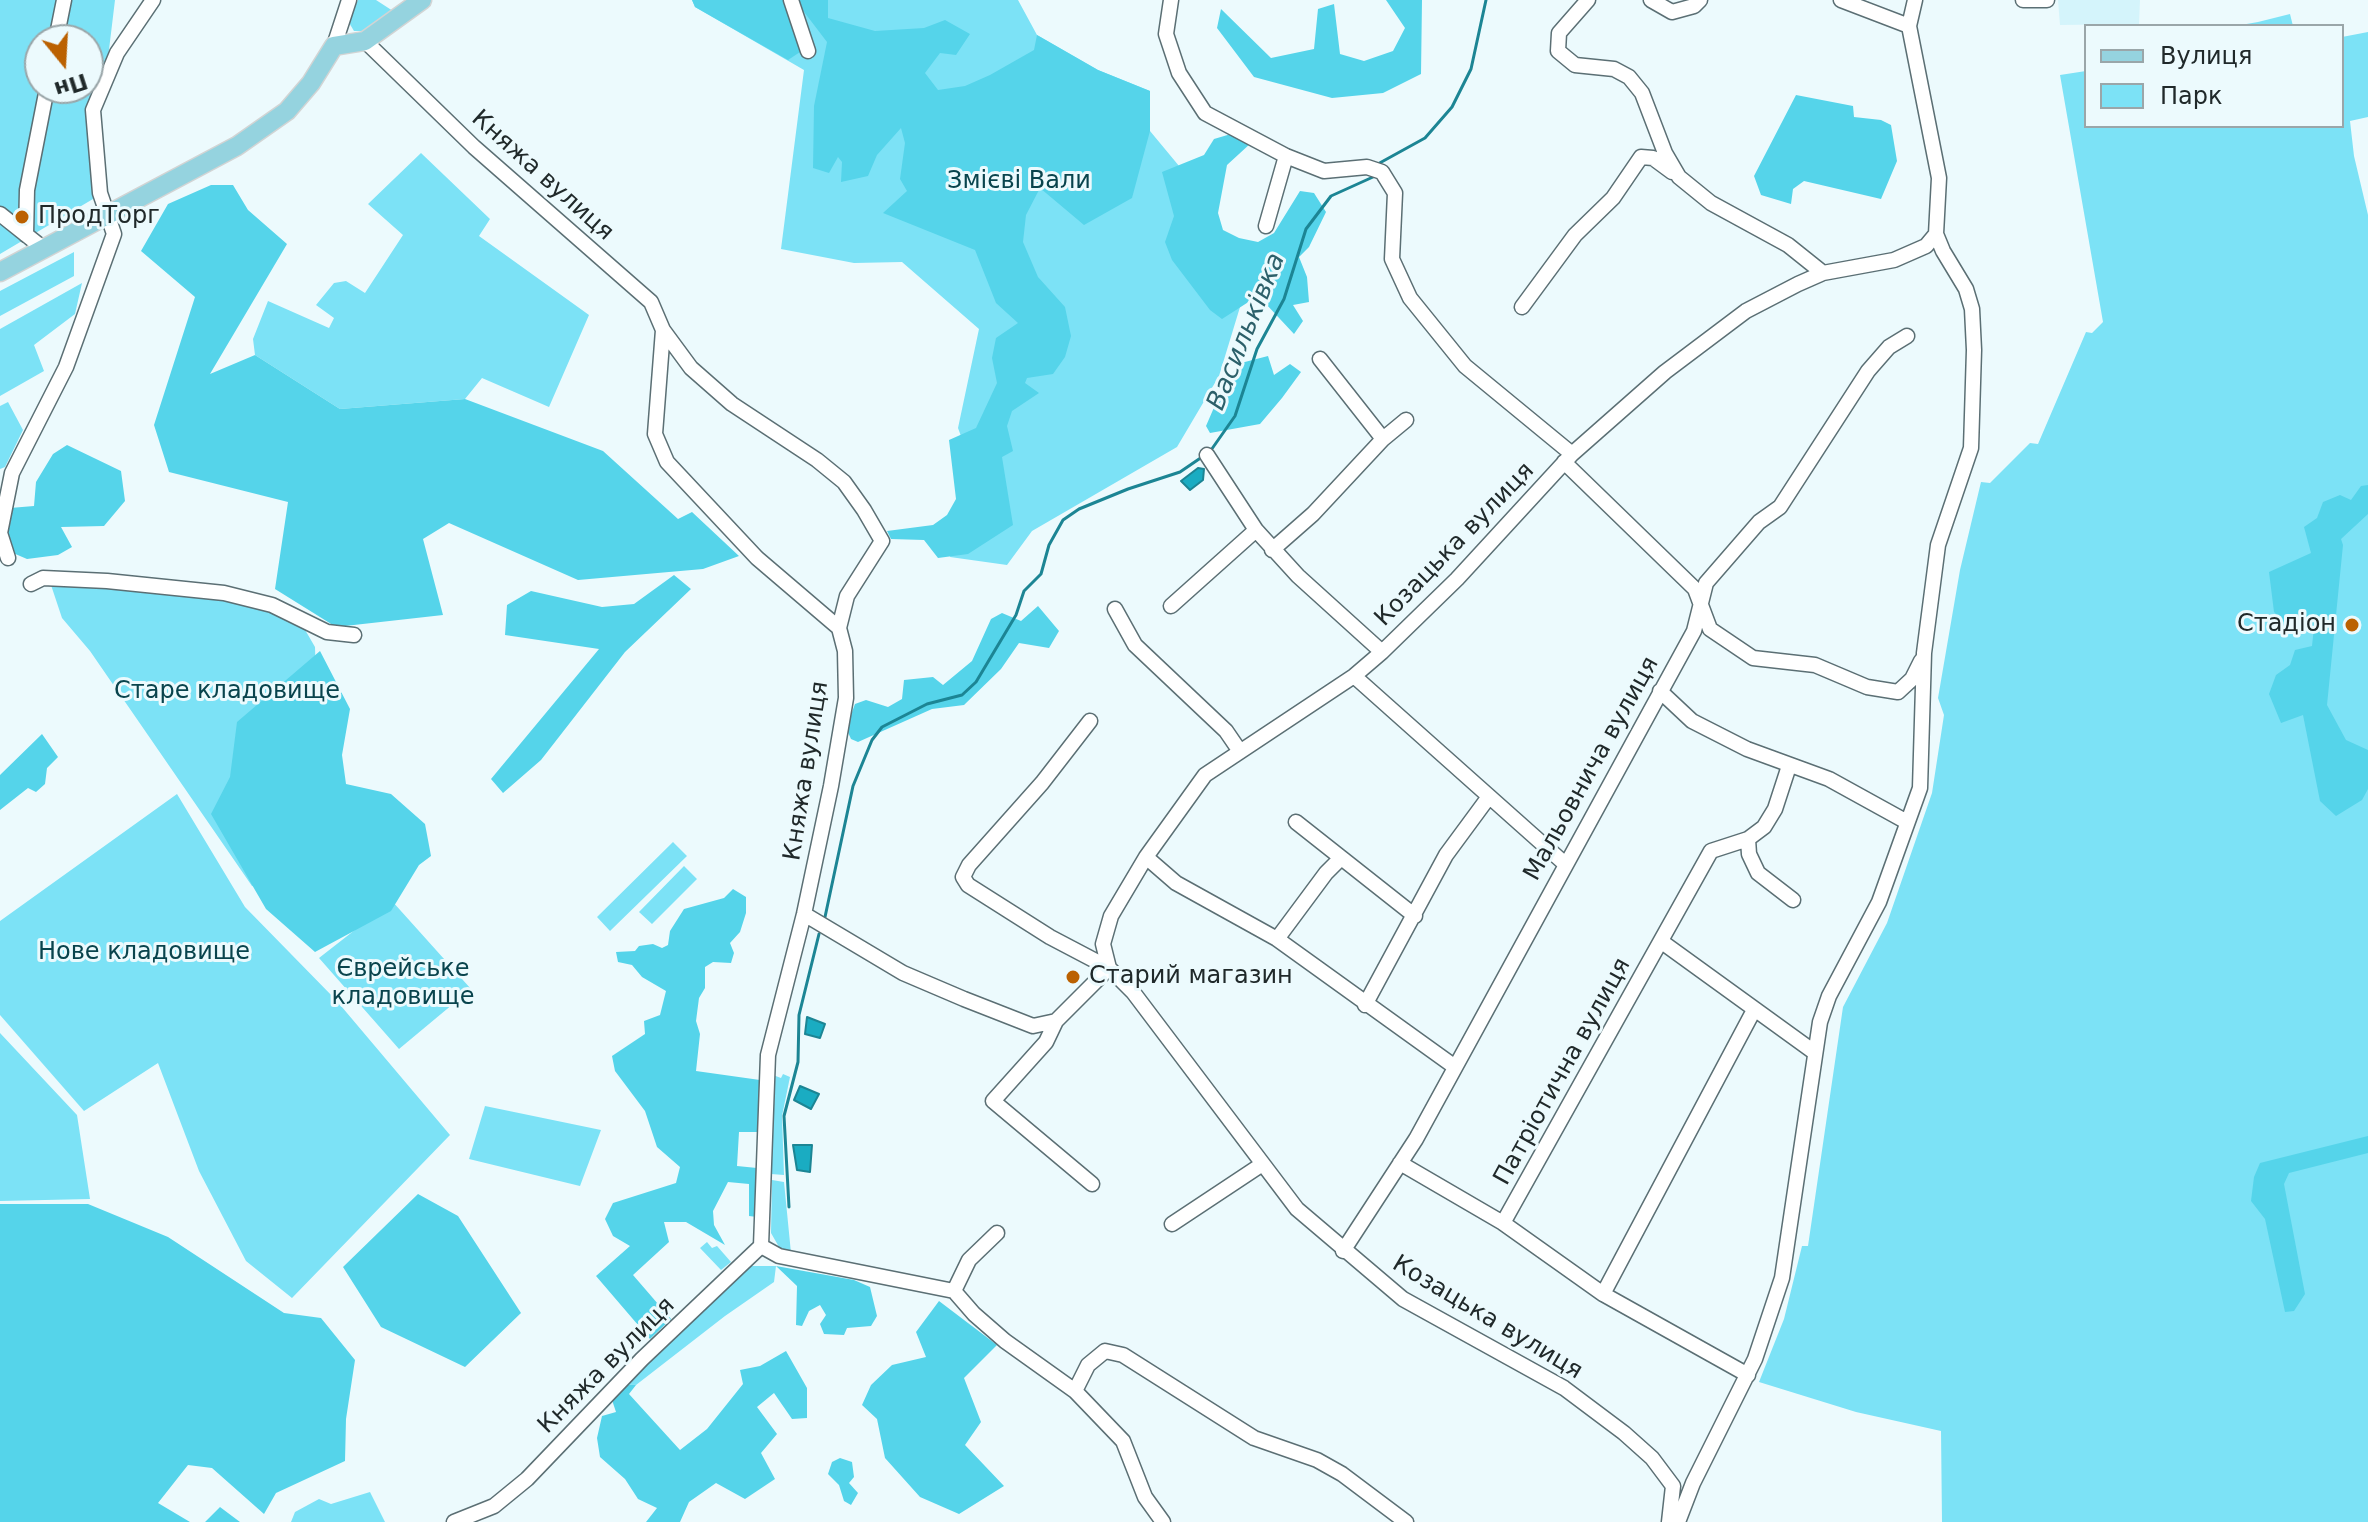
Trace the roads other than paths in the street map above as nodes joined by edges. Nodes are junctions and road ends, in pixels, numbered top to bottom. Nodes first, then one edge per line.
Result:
1 (64, 0) edge
2 (153, 0) edge
3 (349, 0) edge
4 (422, 0) edge
5 (791, 0) edge
6 (1171, 0) edge
7 (1588, 0) edge
8 (1639, 0) edge
9 (1700, 0) edge
10 (1841, 0) edge
11 (1915, 0) edge
12 (2023, 0) edge
13 (2047, 0) edge
14 (1655, 2) edge
15 (59, 24) edge
16 (1909, 26) junction
17 (365, 41) junction
18 (334, 46) junction
19 (808, 51) dead end
20 (44, 104) edge
21 (1286, 156) junction
22 (1679, 177) junction
23 (0, 214) edge
24 (109, 216) junction
25 (1266, 226) dead end
26 (1936, 234) junction
27 (26, 235) junction
28 (44, 249) junction
29 (0, 272) edge
30 (1823, 273) junction
31 (1522, 307) dead end
32 (663, 330) junction
33 (1907, 336) dead end
34 (1320, 359) dead end
35 (1406, 420) dead end
36 (1383, 439) junction
37 (1207, 455) dead end
38 (1568, 458) junction
39 (1256, 530) junction
40 (1272, 550) junction
41 (8, 558) dead end
42 (31, 584) dead end
43 (1171, 606) dead end
44 (1115, 609) dead end
45 (1702, 611) junction
46 (839, 628) junction
47 (354, 635) dead end
48 (1382, 652) junction
49 (1924, 653) junction
50 (1354, 676) junction
51 (1660, 691) junction
52 (1090, 721) dead end
53 (1239, 750) junction
54 (1789, 766) junction
55 (1488, 798) junction
56 (1296, 822) dead end
57 (1907, 822) junction
58 (1748, 839) junction
59 (1146, 857) junction
60 (1341, 858) junction
61 (1564, 863) junction
62 (1793, 900) dead end
63 (804, 914) junction
64 (1415, 916) junction
65 (1277, 939) junction
66 (1662, 942) junction
67 (1109, 968) junction
68 (1365, 1005) junction
69 (1754, 1010) junction
70 (1056, 1021) junction
71 (1814, 1052) junction
72 (1455, 1067) junction
73 (1400, 1163) junction
74 (1261, 1165) junction
75 (1092, 1184) dead end
76 (1503, 1223) junction
77 (1172, 1224) dead end
78 (997, 1233) dead end
79 (761, 1246) junction
80 (1343, 1251) junction
81 (954, 1291) junction
82 (1603, 1294) junction
83 (1748, 1375) junction
84 (1075, 1391) junction
85 (1693, 1483) junction
86 (1673, 1486) junction
87 (454, 1522) edge
88 (1163, 1522) edge
89 (1406, 1522) edge
90 (1669, 1522) edge
91 (1678, 1522) edge

1 - 15 street
2 - 24 street
3 - 18 street
4 - 17 main road
5 - 19 street
6 - 21 street
7 - 22 street
8 - 14 street
9 - 14 street
10 - 16 street
11 - 16 street
12 - 13 street
16 - 26 street
17 - 18 main road
17 - 32 street, Княжа вулиця
18 - 24 main road
20 - 27 street
21 - 25 street
21 - 38 street
22 - 30 street
22 - 31 street
23 - 27 street
24 - 28 main road
24 - 41 street
26 - 30 street, Козацька вулиця
26 - 49 street
27 - 28 street
28 - 29 main road
30 - 38 street, Козацька вулиця
32 - 46 street
32 - 46 street, Княжа вулиця
33 - 45 street, Мальовнича вулиця
34 - 36 street
35 - 36 street
36 - 40 street
37 - 39 street
38 - 45 street
38 - 48 street, Козацька вулиця
39 - 40 street
39 - 43 street
40 - 48 street
42 - 47 street
44 - 53 street
45 - 49 street
45 - 51 street, Мальовнича вулиця
46 - 63 street, Княжа вулиця
48 - 50 street, Козацька вулиця
49 - 57 street
50 - 53 street, Козацька вулиця
50 - 55 street
51 - 54 street
51 - 61 street, Мальовнича вулиця
52 - 67 street
53 - 59 street, Козацька вулиця
54 - 57 street
54 - 58 street, Патріотична вулиця
55 - 61 street
55 - 64 street
56 - 60 street
57 - 71 street
58 - 62 street
58 - 66 street, Патріотична вулиця
59 - 65 street
59 - 67 street, Козацька вулиця
60 - 64 street
60 - 65 street
61 - 72 street, Мальовнича вулиця
63 - 70 street
63 - 79 street, Княжа вулиця
64 - 68 street
65 - 68 street
66 - 69 street, Патріотична вулиця
66 - 76 street, Патріотична вулиця
67 - 70 street
67 - 74 street, Козацька вулиця
68 - 72 street
69 - 71 street, Патріотична вулиця
69 - 82 street
70 - 75 street
71 - 83 street
72 - 73 street, Мальовнича вулиця
73 - 76 street, Патріотична вулиця
73 - 80 street, Мальовнича вулиця
74 - 77 street
74 - 80 street, Козацька вулиця
76 - 82 street, Патріотична вулиця
78 - 81 street
79 - 81 street
79 - 87 street, Княжа вулиця
80 - 86 street, Козацька вулиця
81 - 84 street
82 - 83 street, Патріотична вулиця
83 - 85 street
84 - 88 street
84 - 89 street
85 - 86 street
85 - 91 street
86 - 90 street

